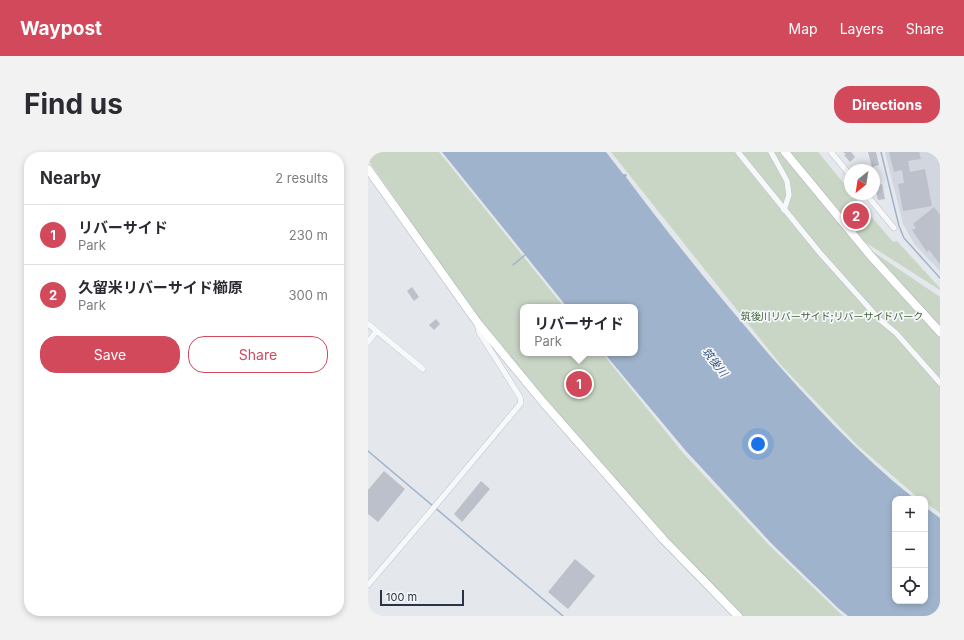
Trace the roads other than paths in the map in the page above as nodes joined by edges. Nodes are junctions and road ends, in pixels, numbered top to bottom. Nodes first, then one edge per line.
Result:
1 (738, 152) edge
2 (771, 152) edge
3 (785, 152) edge
4 (831, 152) edge
5 (844, 168) edge
6 (368, 169) edge
7 (871, 200) edge
8 (784, 210) junction
9 (894, 228) dead end
10 (477, 322) junction
11 (368, 324) edge
12 (376, 332) junction
13 (940, 332) edge
14 (368, 342) edge
15 (423, 370) dead end
16 (940, 383) edge
17 (368, 585) edge
18 (738, 616) edge

1 - 8 street
2 - 8 street
3 - 13 street
4 - 5 street
6 - 10 street
7 - 9 street
8 - 16 street
10 - 17 street
10 - 18 street
11 - 12 street
12 - 14 street
12 - 15 street

